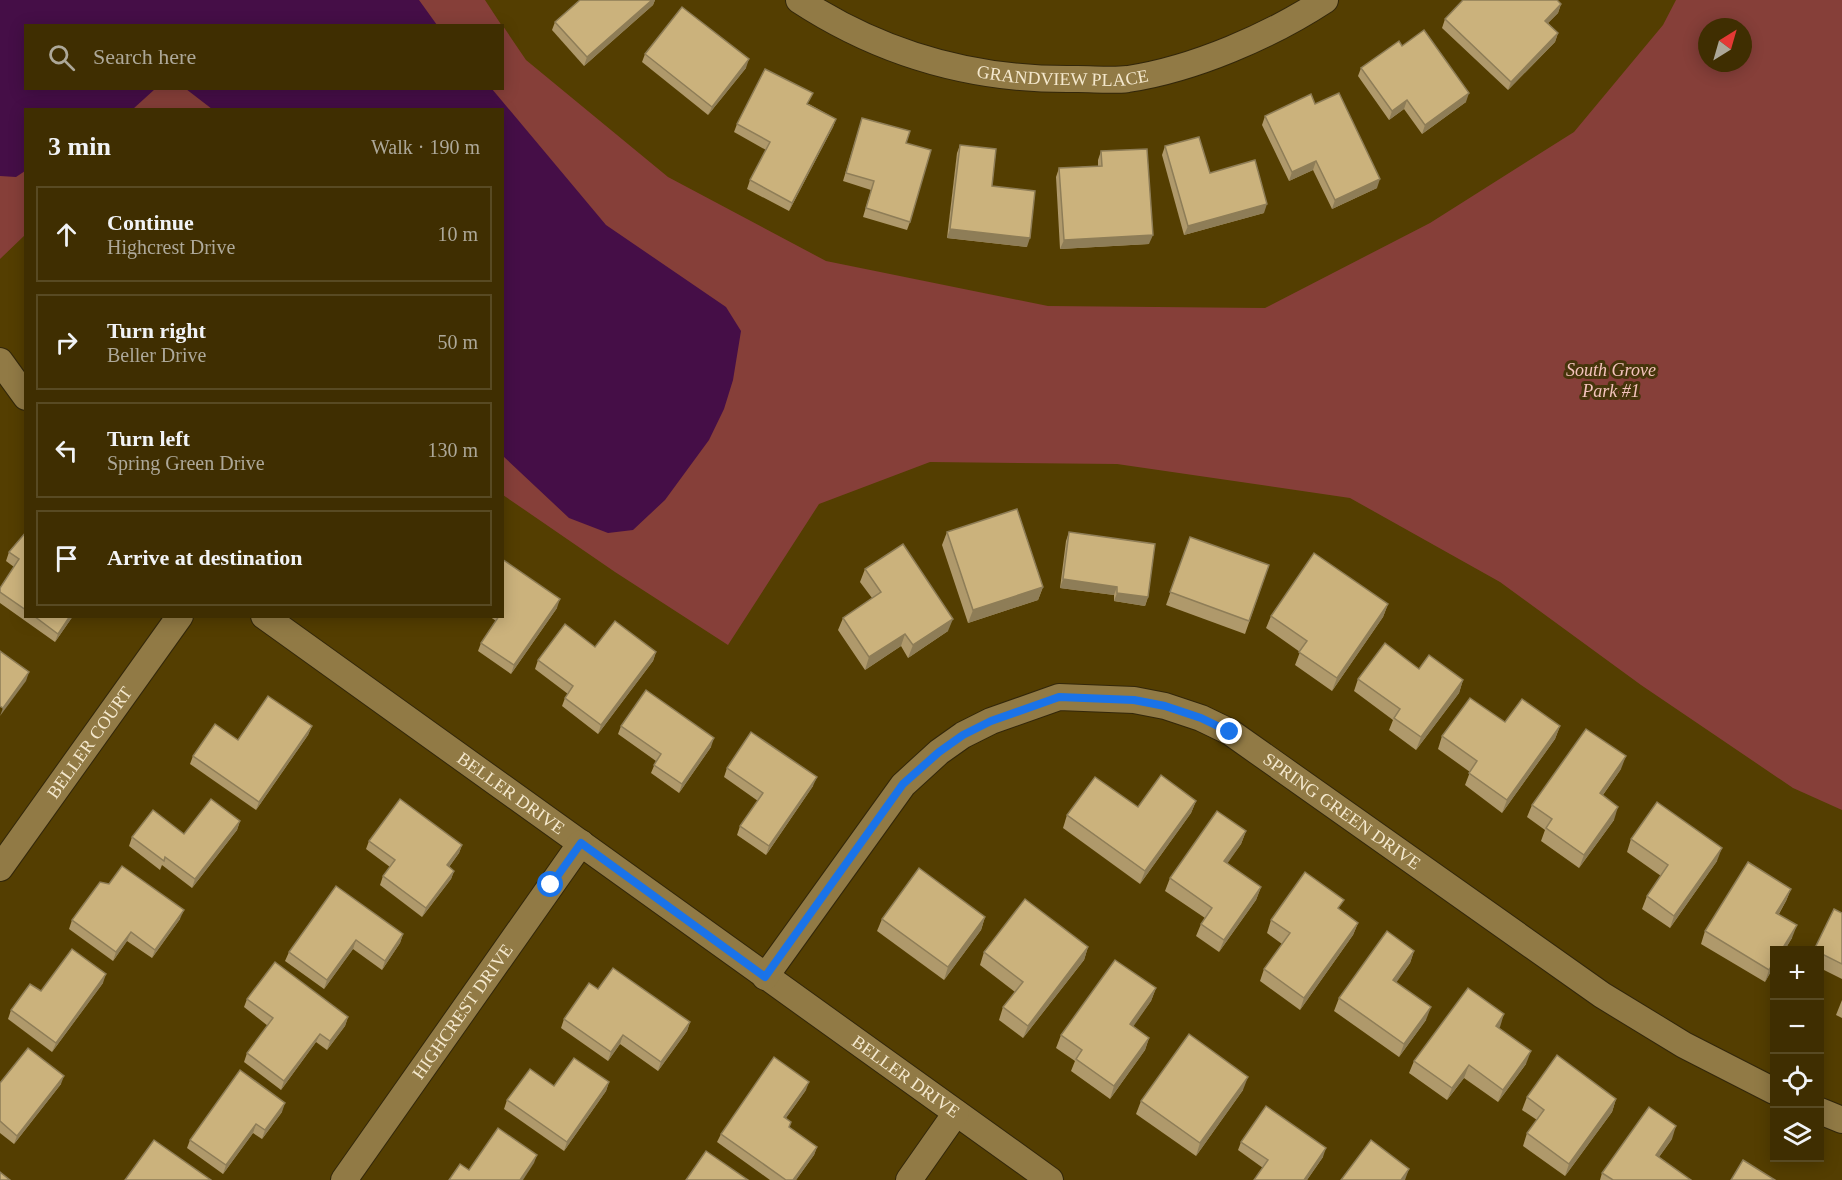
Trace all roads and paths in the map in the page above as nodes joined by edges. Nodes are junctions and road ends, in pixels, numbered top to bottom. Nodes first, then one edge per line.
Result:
1 (798, 0) edge
2 (1325, 0) edge
3 (0, 361) edge
4 (24, 394) edge
5 (179, 618) edge
6 (267, 618) edge
7 (581, 843) junction
8 (0, 868) edge
9 (765, 977) junction
10 (1770, 1089) edge
11 (1824, 1112) edge
12 (956, 1113) junction
13 (1842, 1119) edge
14 (344, 1180) edge
15 (909, 1180) edge
16 (1050, 1180) edge

1 - 2 street, GRANDVIEW PLACE
3 - 4 street
5 - 8 street, BELLER COURT
6 - 7 street, BELLER DRIVE
7 - 9 street, BELLER DRIVE
7 - 14 street, HIGHCREST DRIVE
9 - 10 street, SPRING GREEN DRIVE
9 - 12 street, BELLER DRIVE
11 - 13 street
12 - 15 street
12 - 16 street, BELLER DRIVE

